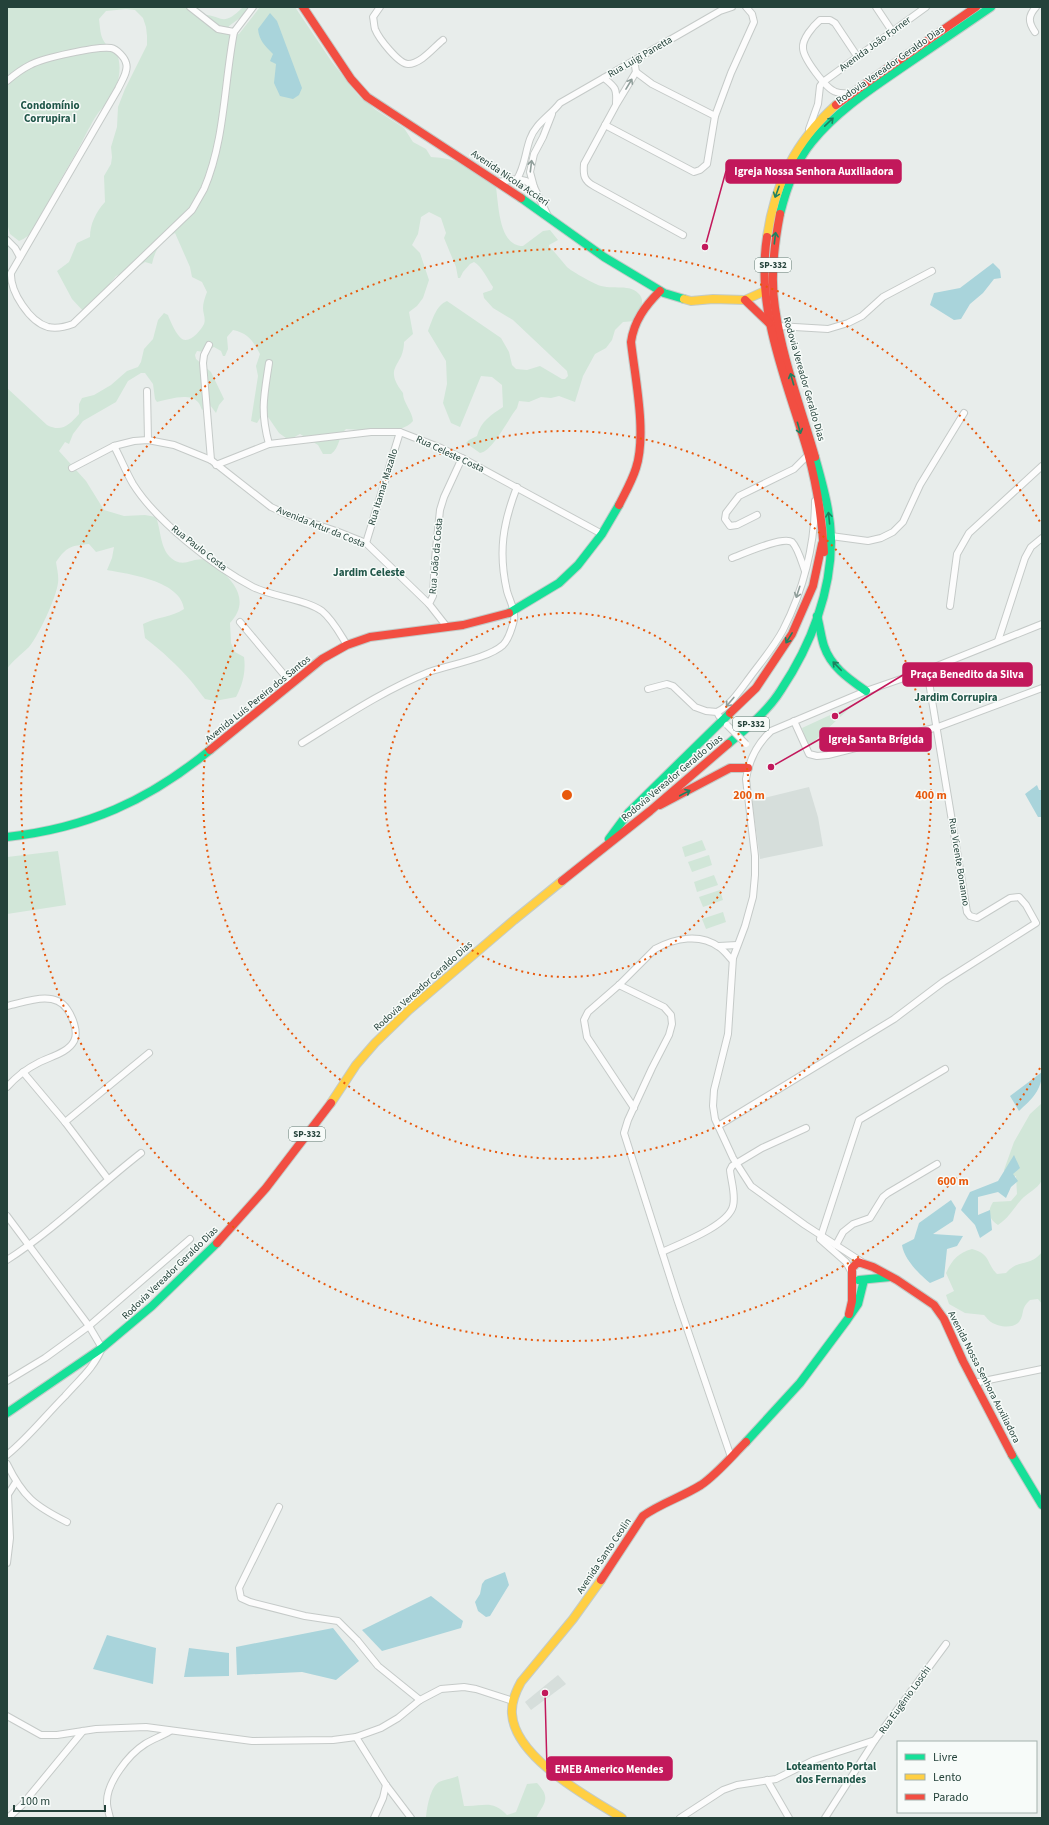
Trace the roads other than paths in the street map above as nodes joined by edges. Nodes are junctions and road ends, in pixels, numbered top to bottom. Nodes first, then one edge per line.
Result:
1 (190, 7) edge
2 (252, 7) edge
3 (303, 7) edge
4 (380, 7) edge
5 (732, 7) edge
6 (746, 7) edge
7 (876, 7) edge
8 (926, 7) edge
9 (976, 7) edge
10 (991, 7) edge
11 (1036, 7) edge
12 (719, 9) edge
13 (892, 31) junction
14 (234, 32) junction
15 (1035, 32) dead end
16 (443, 40) dead end
17 (857, 56) junction
18 (634, 60) junction
19 (636, 72) junction
20 (604, 78) junction
21 (7, 81) edge
22 (823, 82) junction
23 (851, 93) junction
24 (616, 105) junction
25 (552, 114) junction
26 (715, 116) junction
27 (605, 125) junction
28 (806, 136) junction
29 (518, 178) junction
30 (498, 182) junction
31 (534, 187) junction
32 (548, 216) junction
33 (683, 235) dead end
34 (7, 240) edge
35 (20, 257) junction
36 (932, 271) dead end
37 (660, 291) junction
38 (765, 291) junction
39 (745, 300) junction
40 (769, 323) junction
41 (778, 326) junction
42 (209, 345) dead end
43 (269, 363) dead end
44 (147, 391) dead end
45 (964, 413) dead end
46 (400, 432) junction
47 (148, 440) junction
48 (269, 444) junction
49 (114, 446) junction
50 (807, 456) junction
51 (462, 458) junction
52 (211, 460) junction
53 (216, 465) junction
54 (1042, 466) edge
55 (72, 468) dead end
56 (816, 486) junction
57 (518, 487) junction
58 (757, 515) dead end
59 (602, 534) junction
60 (827, 536) junction
61 (1042, 538) edge
62 (366, 543) junction
63 (732, 558) dead end
64 (805, 571) junction
65 (430, 604) junction
66 (950, 606) dead end
67 (513, 612) junction
68 (818, 614) junction
69 (240, 622) dead end
70 (1042, 624) edge
71 (447, 627) junction
72 (998, 641) junction
73 (347, 645) junction
74 (927, 670) junction
75 (291, 683) junction
76 (1042, 688) edge
77 (648, 689) dead end
78 (866, 691) junction
79 (717, 712) junction
80 (794, 721) junction
81 (725, 723) junction
82 (938, 727) junction
83 (302, 744) dead end
84 (755, 751) junction
85 (748, 768) junction
86 (650, 811) junction
87 (7, 836) edge
88 (602, 848) junction
89 (737, 945) junction
90 (719, 946) junction
91 (732, 960) junction
92 (619, 985) junction
93 (7, 1006) edge
94 (149, 1053) dead end
95 (946, 1069) dead end
96 (23, 1072) junction
97 (7, 1087) edge
98 (634, 1108) junction
99 (65, 1122) junction
100 (718, 1126) junction
101 (806, 1128) dead end
102 (141, 1153) dead end
103 (736, 1163) junction
104 (937, 1164) dead end
105 (108, 1179) junction
106 (7, 1216) edge
107 (820, 1237) junction
108 (190, 1239) dead end
109 (836, 1245) junction
110 (30, 1246) junction
111 (662, 1252) junction
112 (7, 1260) edge
113 (865, 1262) junction
114 (853, 1275) junction
115 (890, 1277) junction
116 (865, 1279) junction
117 (847, 1320) junction
118 (90, 1326) junction
119 (102, 1348) junction
120 (1042, 1369) edge
121 (7, 1381) edge
122 (974, 1383) junction
123 (7, 1413) edge
124 (7, 1455) edge
125 (731, 1457) junction
126 (7, 1464) edge
127 (16, 1482) junction
128 (8, 1495) edge
129 (1042, 1505) edge
130 (279, 1507) dead end
131 (67, 1522) dead end
132 (7, 1563) edge
133 (946, 1644) dead end
134 (420, 1700) junction
135 (513, 1701) junction
136 (7, 1716) edge
137 (83, 1731) junction
138 (170, 1731) junction
139 (356, 1737) junction
140 (875, 1740) junction
141 (767, 1780) junction
142 (386, 1784) junction
143 (8, 1818) edge
144 (110, 1818) edge
145 (374, 1818) edge
146 (411, 1818) edge
147 (622, 1818) edge
148 (680, 1818) edge
149 (789, 1818) edge
150 (825, 1818) edge

1 - 14 street
2 - 14 street
3 - 30 main road, Avenida Nicola Accieri
4 - 16 street
5 - 12 street, Rua Luigi Panetta
6 - 26 street
7 - 13 street
8 - 13 street, Avenida João Forner
9 - 23 main road, Rodovia Vereador Geraldo Dias / SP-332
41 -> 10 main road, Rodovia Vereador Geraldo Dias / SP-332
11 - 15 street
12 - 18 street, Rua Luigi Panetta
13 - 17 street, Avenida João Forner
14 - 35 street
17 - 22 street, Avenida João Forner
17 - 22 street
18 - 19 street
18 - 20 street, Rua Luigi Panetta
24 -> 19 street
19 - 26 street
20 - 24 street
20 - 25 street, Rua Luigi Panetta
21 - 35 street
22 - 23 street
22 - 28 street
23 - 28 main road, Rodovia Vereador Geraldo Dias / SP-332
24 - 27 street
25 - 29 street, Rua Luigi Panetta
31 -> 25 street, Rua Luigi Panetta
26 - 27 street
27 - 33 street
28 -> 38 main road, Rodovia Vereador Geraldo Dias / SP-332
29 - 30 street
29 - 31 street
30 - 32 main road, Avenida Nicola Accieri
31 - 32 street, Rua Luigi Panetta
32 - 37 main road, Avenida Nicola Accieri
34 - 35 street
36 - 41 street
37 - 39 main road, Avenida Nicola Accieri
37 - 59 main road, Avenida Luís Pereira dos Santos
38 - 39 main road, Avenida Nicola Accieri
38 - 40 main road, Rodovia Vereador Geraldo Dias / SP-332
39 - 40 main road
40 -> 50 main road, Rodovia Vereador Geraldo Dias / SP-332
60 -> 41 main road, Rodovia Vereador Geraldo Dias / SP-332
42 - 52 street
43 - 48 street
44 - 47 street
45 - 60 street
46 - 48 street, Rua Celeste Costa
46 - 51 street, Rua Celeste Costa
46 - 62 street, Rua Itamar Mazallo
47 - 49 street, Avenida Artur da Costa
47 - 52 street, Avenida Artur da Costa
48 - 53 street, Rua Celeste Costa
49 - 55 street, Avenida Artur da Costa
49 - 73 street, Rua Paulo Costa
50 - 56 main road, Rodovia Vereador Geraldo Dias / SP-332
50 - 58 street
51 - 57 street, Rua Celeste Costa
51 - 65 street, Rua João da Costa
52 - 53 street, Avenida Artur da Costa
53 - 62 street, Avenida Artur da Costa
54 - 66 street
56 - 60 main road, Rodovia Vereador Geraldo Dias / SP-332
56 - 64 street
57 - 59 street, Rua Celeste Costa
57 - 67 street
59 - 67 main road, Avenida Luís Pereira dos Santos
60 - 68 main road, Rodovia Vereador Geraldo Dias / SP-332
60 -> 81 main road
61 - 72 street
62 - 65 street, Avenida Artur da Costa
63 - 64 street
64 -> 79 street
65 - 71 street, Rua João da Costa
67 - 71 main road, Avenida Luís Pereira dos Santos
67 - 83 street
78 -> 68 main road
68 - 86 main road, Rodovia Vereador Geraldo Dias / SP-332
69 - 75 street
70 - 72 street
71 - 73 main road, Avenida Luís Pereira dos Santos
72 - 74 street
73 - 75 main road, Avenida Luís Pereira dos Santos
74 - 78 street
74 - 82 street, Rua Vicente Bonanno
75 - 87 main road, Avenida Luís Pereira dos Santos
76 - 82 street
77 - 79 street
78 - 80 street
79 - 81 street
80 - 82 street
80 - 84 street
81 - 84 street, bridge
81 - 88 main road
82 - 100 street, Rua Vicente Bonanno
84 - 85 street
86 -> 85 main road
85 - 89 street
86 - 88 main road, Rodovia Vereador Geraldo Dias / SP-332
88 - 119 main road, Rodovia Vereador Geraldo Dias / SP-332
89 - 90 street
89 - 91 street
90 - 91 street
90 - 92 street
91 - 100 street
92 - 98 street
92 - 98 street
93 - 96 street
94 - 99 street
95 - 107 street
96 - 97 street
96 - 99 street
98 - 111 street
99 - 105 street
100 - 103 street
101 - 103 street
102 - 105 street
103 - 107 street
103 - 111 street
104 - 109 street
105 - 110 street
106 - 110 street
107 - 109 street
107 - 114 street
108 - 118 street
109 - 113 street
110 - 112 street
110 - 118 street
111 - 125 street
113 - 114 main road
113 - 115 main road, Avenida Nossa Senhora Auxiliadora
113 - 116 main road
114 - 116 main road
114 - 117 main road, Avenida Santo Ceolin
115 - 116 main road
115 - 122 main road, Avenida Nossa Senhora Auxiliadora
116 - 117 main road, Avenida Santo Ceolin
117 - 125 main road, Avenida Santo Ceolin
118 - 119 street
118 - 121 street
119 - 123 main road, Rodovia Vereador Geraldo Dias / SP-332
119 - 124 street
120 - 122 street
122 - 129 main road, Avenida Nossa Senhora Auxiliadora
125 - 135 main road, Avenida Santo Ceolin
126 - 127 street
127 - 128 street
127 - 131 street
128 - 132 street
130 - 134 street
133 - 140 street, Rua Eugênio Loschi
134 - 135 street
134 - 139 street
135 - 147 main road, Avenida Santo Ceolin
136 - 137 street
137 - 138 street
137 - 143 street
138 - 139 street
138 - 144 street
139 - 142 street
140 - 141 street, Rua Eugênio Loschi
140 - 150 street
141 - 148 street, Rua Eugênio Loschi
141 - 149 street
142 - 145 street
142 - 146 street

